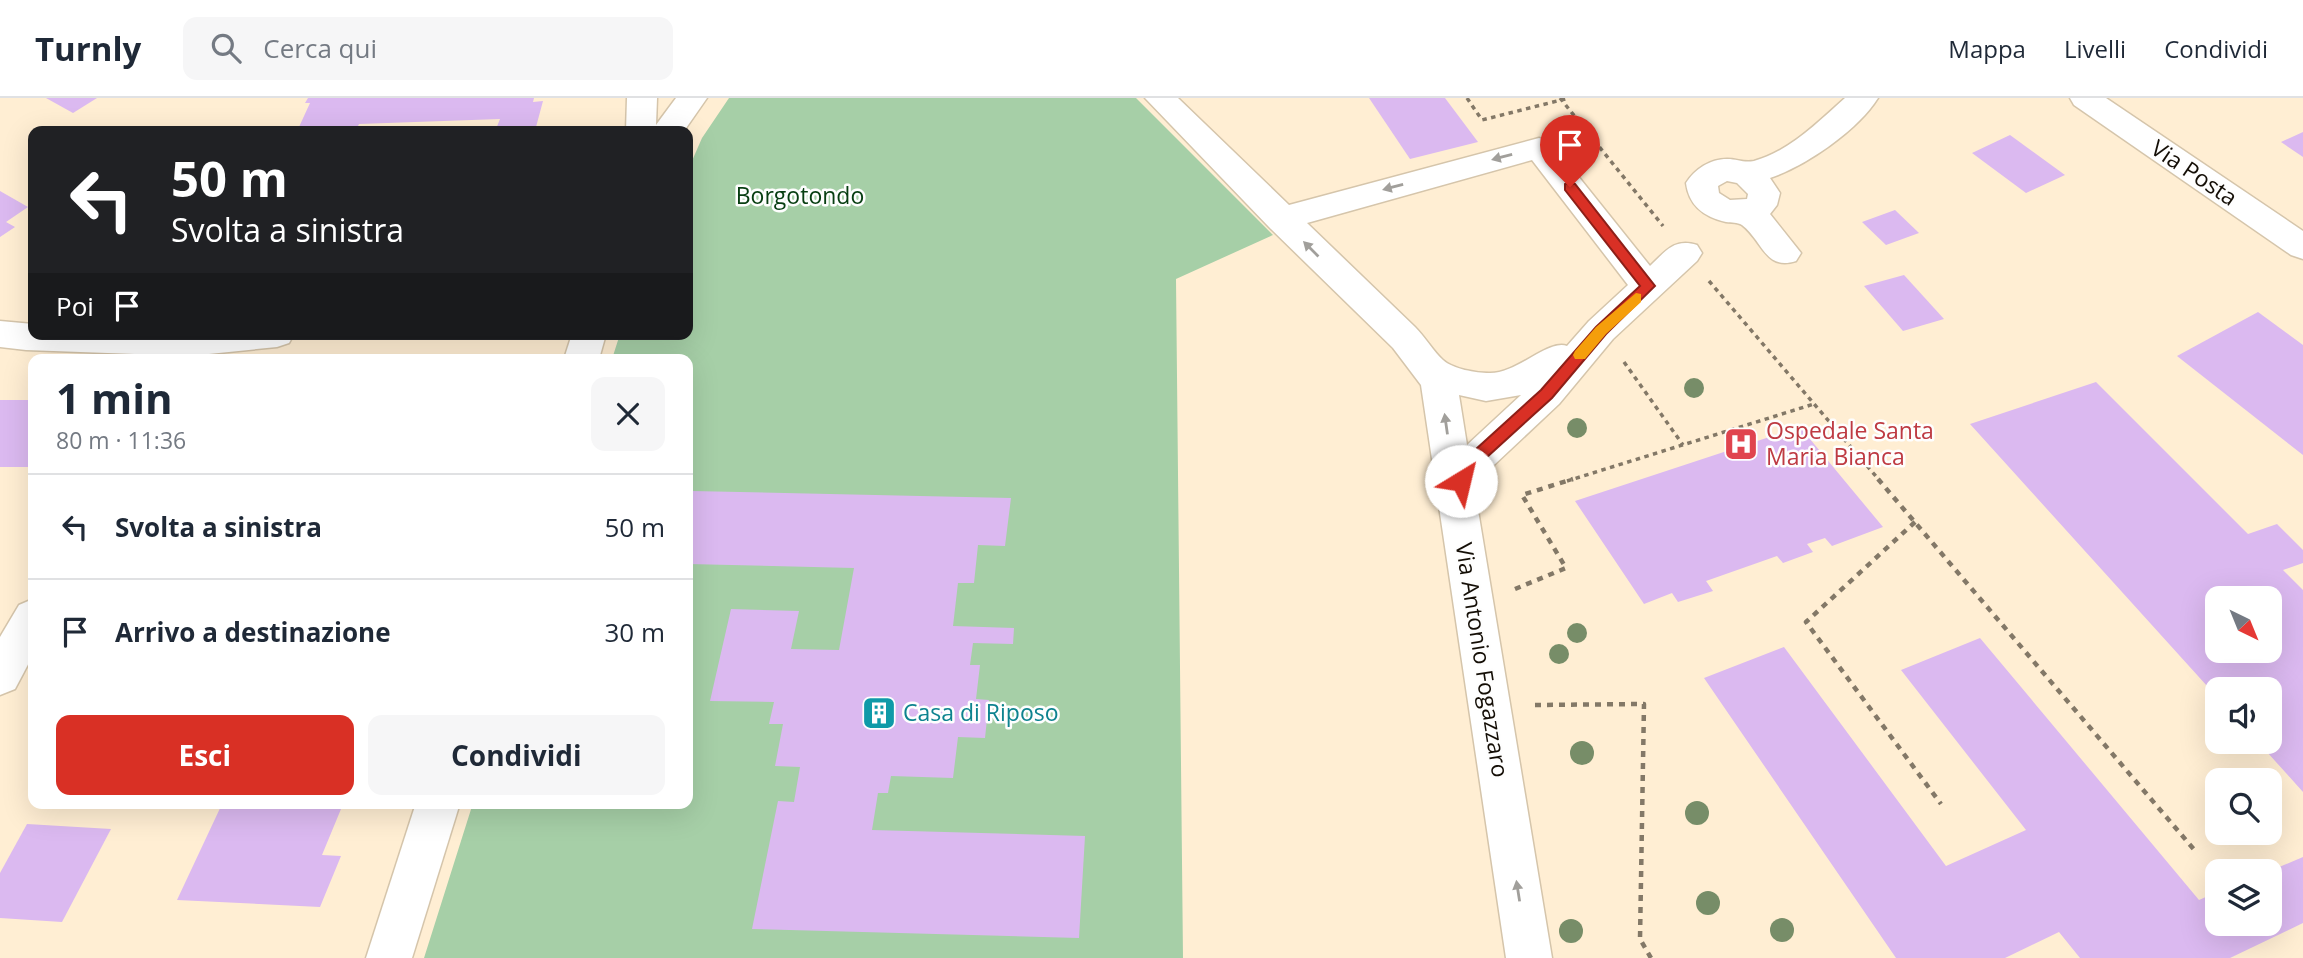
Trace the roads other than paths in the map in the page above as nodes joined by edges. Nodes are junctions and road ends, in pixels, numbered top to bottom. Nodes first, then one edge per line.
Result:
1 (642, 98) edge
2 (692, 98) edge
3 (1160, 98) edge
4 (1863, 98) edge
5 (2085, 98) edge
6 (641, 126) edge
7 (672, 126) edge
8 (1804, 151) junction
9 (1742, 174) junction
10 (1756, 206) junction
11 (1280, 219) junction
12 (2303, 247) edge
13 (1685, 253) road end
14 (1784, 253) dead end
15 (1648, 286) junction
16 (1601, 330) junction
17 (0, 334) edge
18 (28, 337) edge
19 (60, 340) edge
20 (245, 340) edge
21 (185, 351) edge
22 (1433, 371) junction
23 (1457, 498) junction
24 (28, 626) edge
25 (0, 676) edge
26 (436, 809) edge
27 (389, 958) edge
28 (1529, 958) edge

1 - 6 street
2 - 7 street
3 - 11 street, Via Antonio Fogazzaro
4 - 8 street
5 - 12 street, Via Posta
8 - 9 street
8 - 10 street
9 - 10 street
9 - 10 street
10 - 14 street
15 -> 11 street
22 -> 11 street, Via Antonio Fogazzaro
13 - 15 street
15 - 16 street
16 - 22 street
16 - 23 street
17 - 18 street
19 - 21 street
20 - 21 street
23 -> 22 street, Via Antonio Fogazzaro
28 -> 23 street, Via Antonio Fogazzaro
24 - 25 street
26 - 27 street

